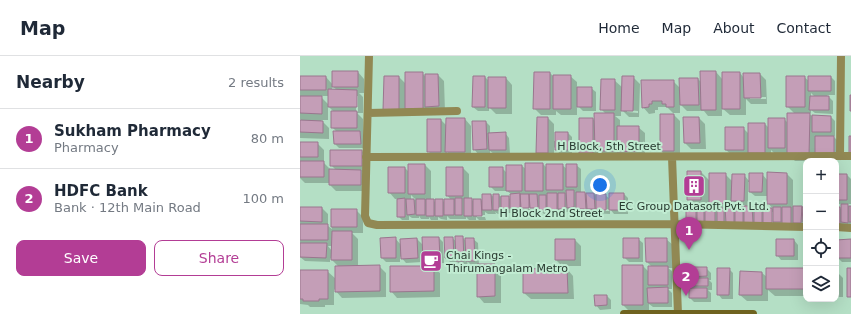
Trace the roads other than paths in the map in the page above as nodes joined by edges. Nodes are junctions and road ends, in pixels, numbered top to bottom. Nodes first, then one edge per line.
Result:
1 (369, 56) edge
2 (841, 56) edge
3 (457, 111) dead end
4 (368, 114) junction
5 (366, 156) junction
6 (840, 156) junction
7 (851, 156) edge
8 (672, 157) junction
9 (674, 224) junction
10 (803, 227) edge
11 (839, 227) edge
12 (851, 228) edge
13 (624, 314) edge
14 (678, 314) edge
15 (753, 314) edge

1 - 4 street
2 - 6 street
3 - 4 street
4 - 5 street
5 - 8 street, H Block, 5th Street
5 - 9 street, H Block 2nd Street
6 - 7 street, H Block, 5th Street
6 - 8 street, H Block, 5th Street
8 - 9 street
9 - 10 street, H Block 2nd Street
9 - 14 street
11 - 12 street
13 - 14 main road
14 - 15 main road

